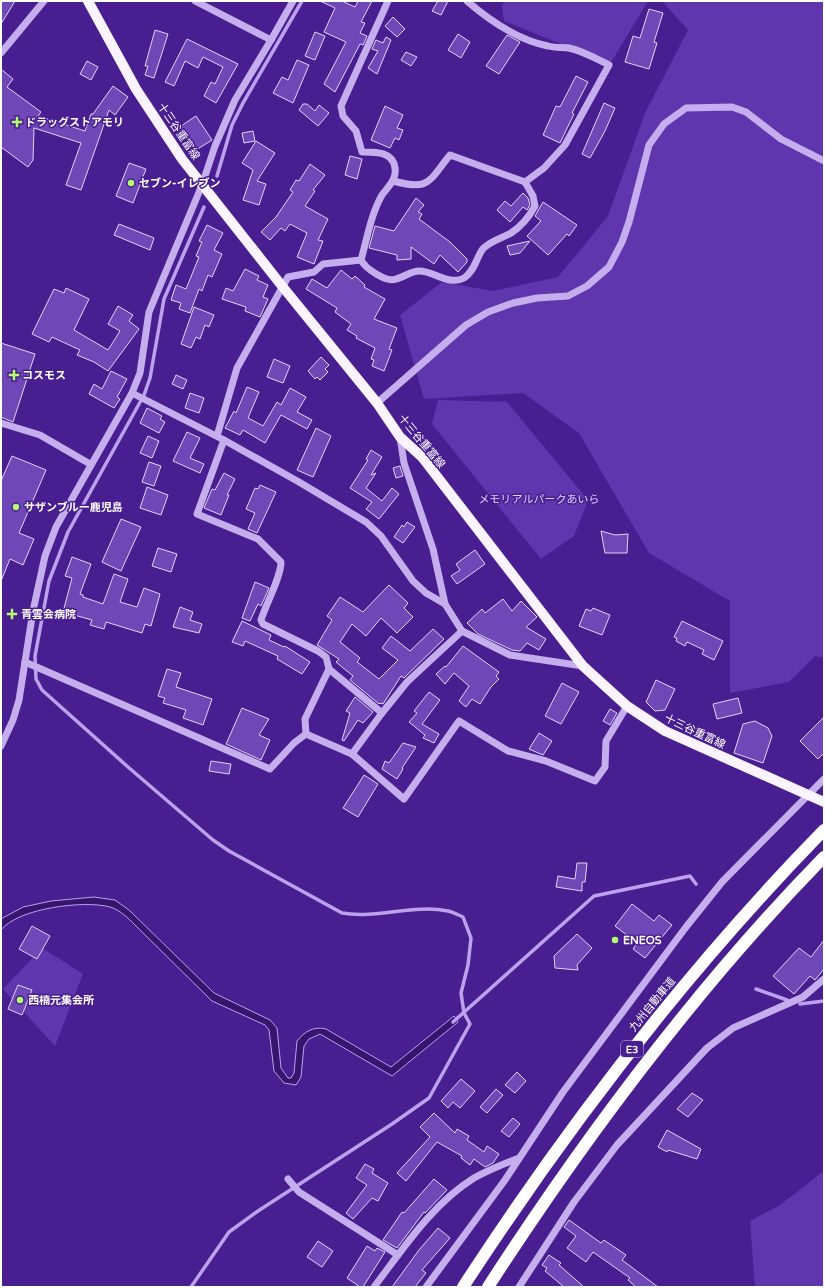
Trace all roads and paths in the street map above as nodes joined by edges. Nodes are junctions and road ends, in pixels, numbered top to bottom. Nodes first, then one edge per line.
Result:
1 (44, 1) edge
2 (88, 1) edge
3 (196, 1) edge
4 (293, 1) edge
5 (388, 1) edge
6 (467, 1) edge
7 (271, 40) junction
8 (1, 53) edge
9 (824, 161) edge
10 (393, 182) junction
11 (525, 182) junction
12 (202, 185) junction
13 (361, 260) junction
14 (282, 286) junction
15 (132, 393) junction
16 (377, 403) junction
17 (1, 422) edge
18 (217, 436) junction
19 (400, 437) junction
20 (224, 440) junction
21 (90, 464) junction
22 (445, 604) junction
23 (462, 631) junction
24 (27, 663) junction
25 (583, 666) junction
26 (329, 669) junction
27 (627, 706) junction
28 (382, 713) junction
29 (306, 734) junction
30 (1, 746) edge
31 (352, 754) junction
32 (824, 779) edge
33 (807, 795) junction
34 (824, 802) edge
35 (824, 830) edge
36 (824, 857) edge
37 (824, 979) edge
38 (519, 1158) junction
39 (290, 1180) dead end
40 (494, 1238) junction
41 (398, 1255) junction
42 (374, 1287) edge
43 (426, 1287) edge
44 (460, 1287) edge
45 (463, 1287) edge
46 (489, 1287) edge
47 (519, 1287) edge

1 - 8 street
2 - 12 main road, 十三谷重富線
3 - 7 street
4 - 7 street
5 - 10 street
6 - 11 street
7 - 12 street
9 - 16 street
10 - 11 street
10 - 13 street
11 - 13 street
12 - 14 main road, 十三谷重富線
12 - 15 street
13 - 14 street
14 - 16 main road, 十三谷重富線
14 - 18 street
15 - 18 street
15 - 21 street
16 - 19 main road, 十三谷重富線
17 - 21 street
18 - 20 street
19 - 22 street
19 - 25 main road, 十三谷重富線
20 - 22 street
20 - 26 street
21 - 24 street
22 - 23 street
23 - 25 street
23 - 28 street
24 - 29 street
24 - 30 street
25 - 27 main road, 十三谷重富線
26 - 28 street
26 - 29 street
27 - 31 street
27 - 33 main road, 十三谷重富線
28 - 31 street
29 - 31 street
32 - 33 street
33 - 34 main road, 十三谷重富線
33 - 38 street
35 - 40 highway, 九州自動車道 / E3
36 - 46 highway, E3
37 - 47 street
38 - 41 street
38 - 43 street
39 - 41 street
40 - 44 highway
40 - 45 highway, 九州自動車道 / E3
41 - 42 street

